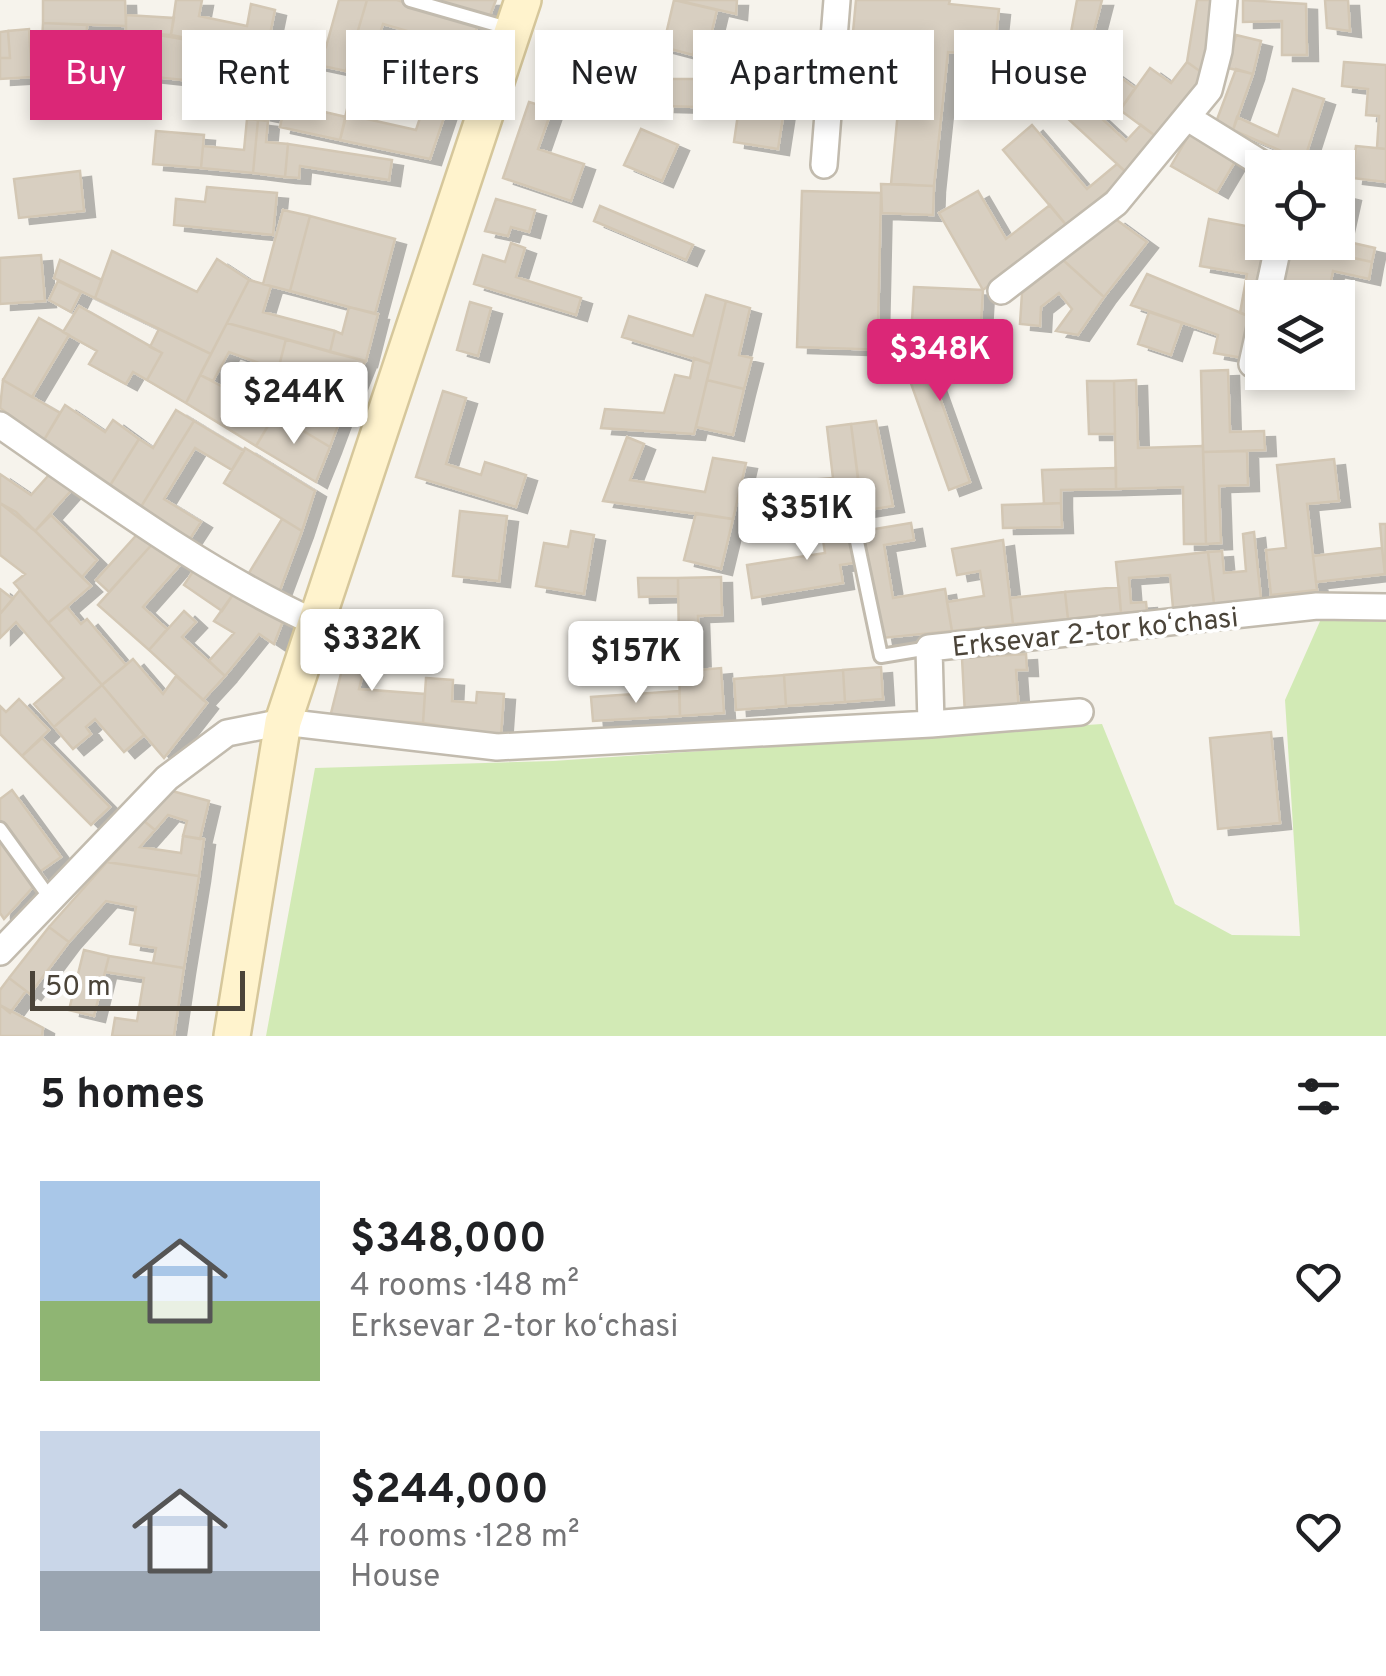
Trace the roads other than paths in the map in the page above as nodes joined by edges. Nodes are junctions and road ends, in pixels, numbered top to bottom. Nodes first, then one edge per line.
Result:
1 (410, 0) edge
2 (837, 0) edge
3 (1224, 0) edge
4 (518, 15) edge
5 (1188, 118) junction
6 (1245, 154) edge
7 (824, 165) dead end
8 (1001, 291) dead end
9 (0, 426) edge
10 (850, 508) dead end
11 (1386, 608) edge
12 (316, 624) junction
13 (929, 648) junction
14 (1080, 712) dead end
15 (283, 722) junction
16 (931, 724) junction
17 (0, 829) edge
18 (50, 898) junction
19 (0, 952) edge
20 (232, 1036) edge

1 - 4 lane
2 - 7 street
3 - 5 street
4 - 12 main road
5 - 6 street
5 - 8 street
9 - 12 street
10 - 13 lane
11 - 13 street, Erksevar 2-tor koʻchasi
12 - 15 main road
13 - 16 street, Erksevar 2-tor koʻchasi
14 - 16 street
15 - 16 street
15 - 18 street
15 - 20 main road
17 - 18 lane
18 - 19 street

